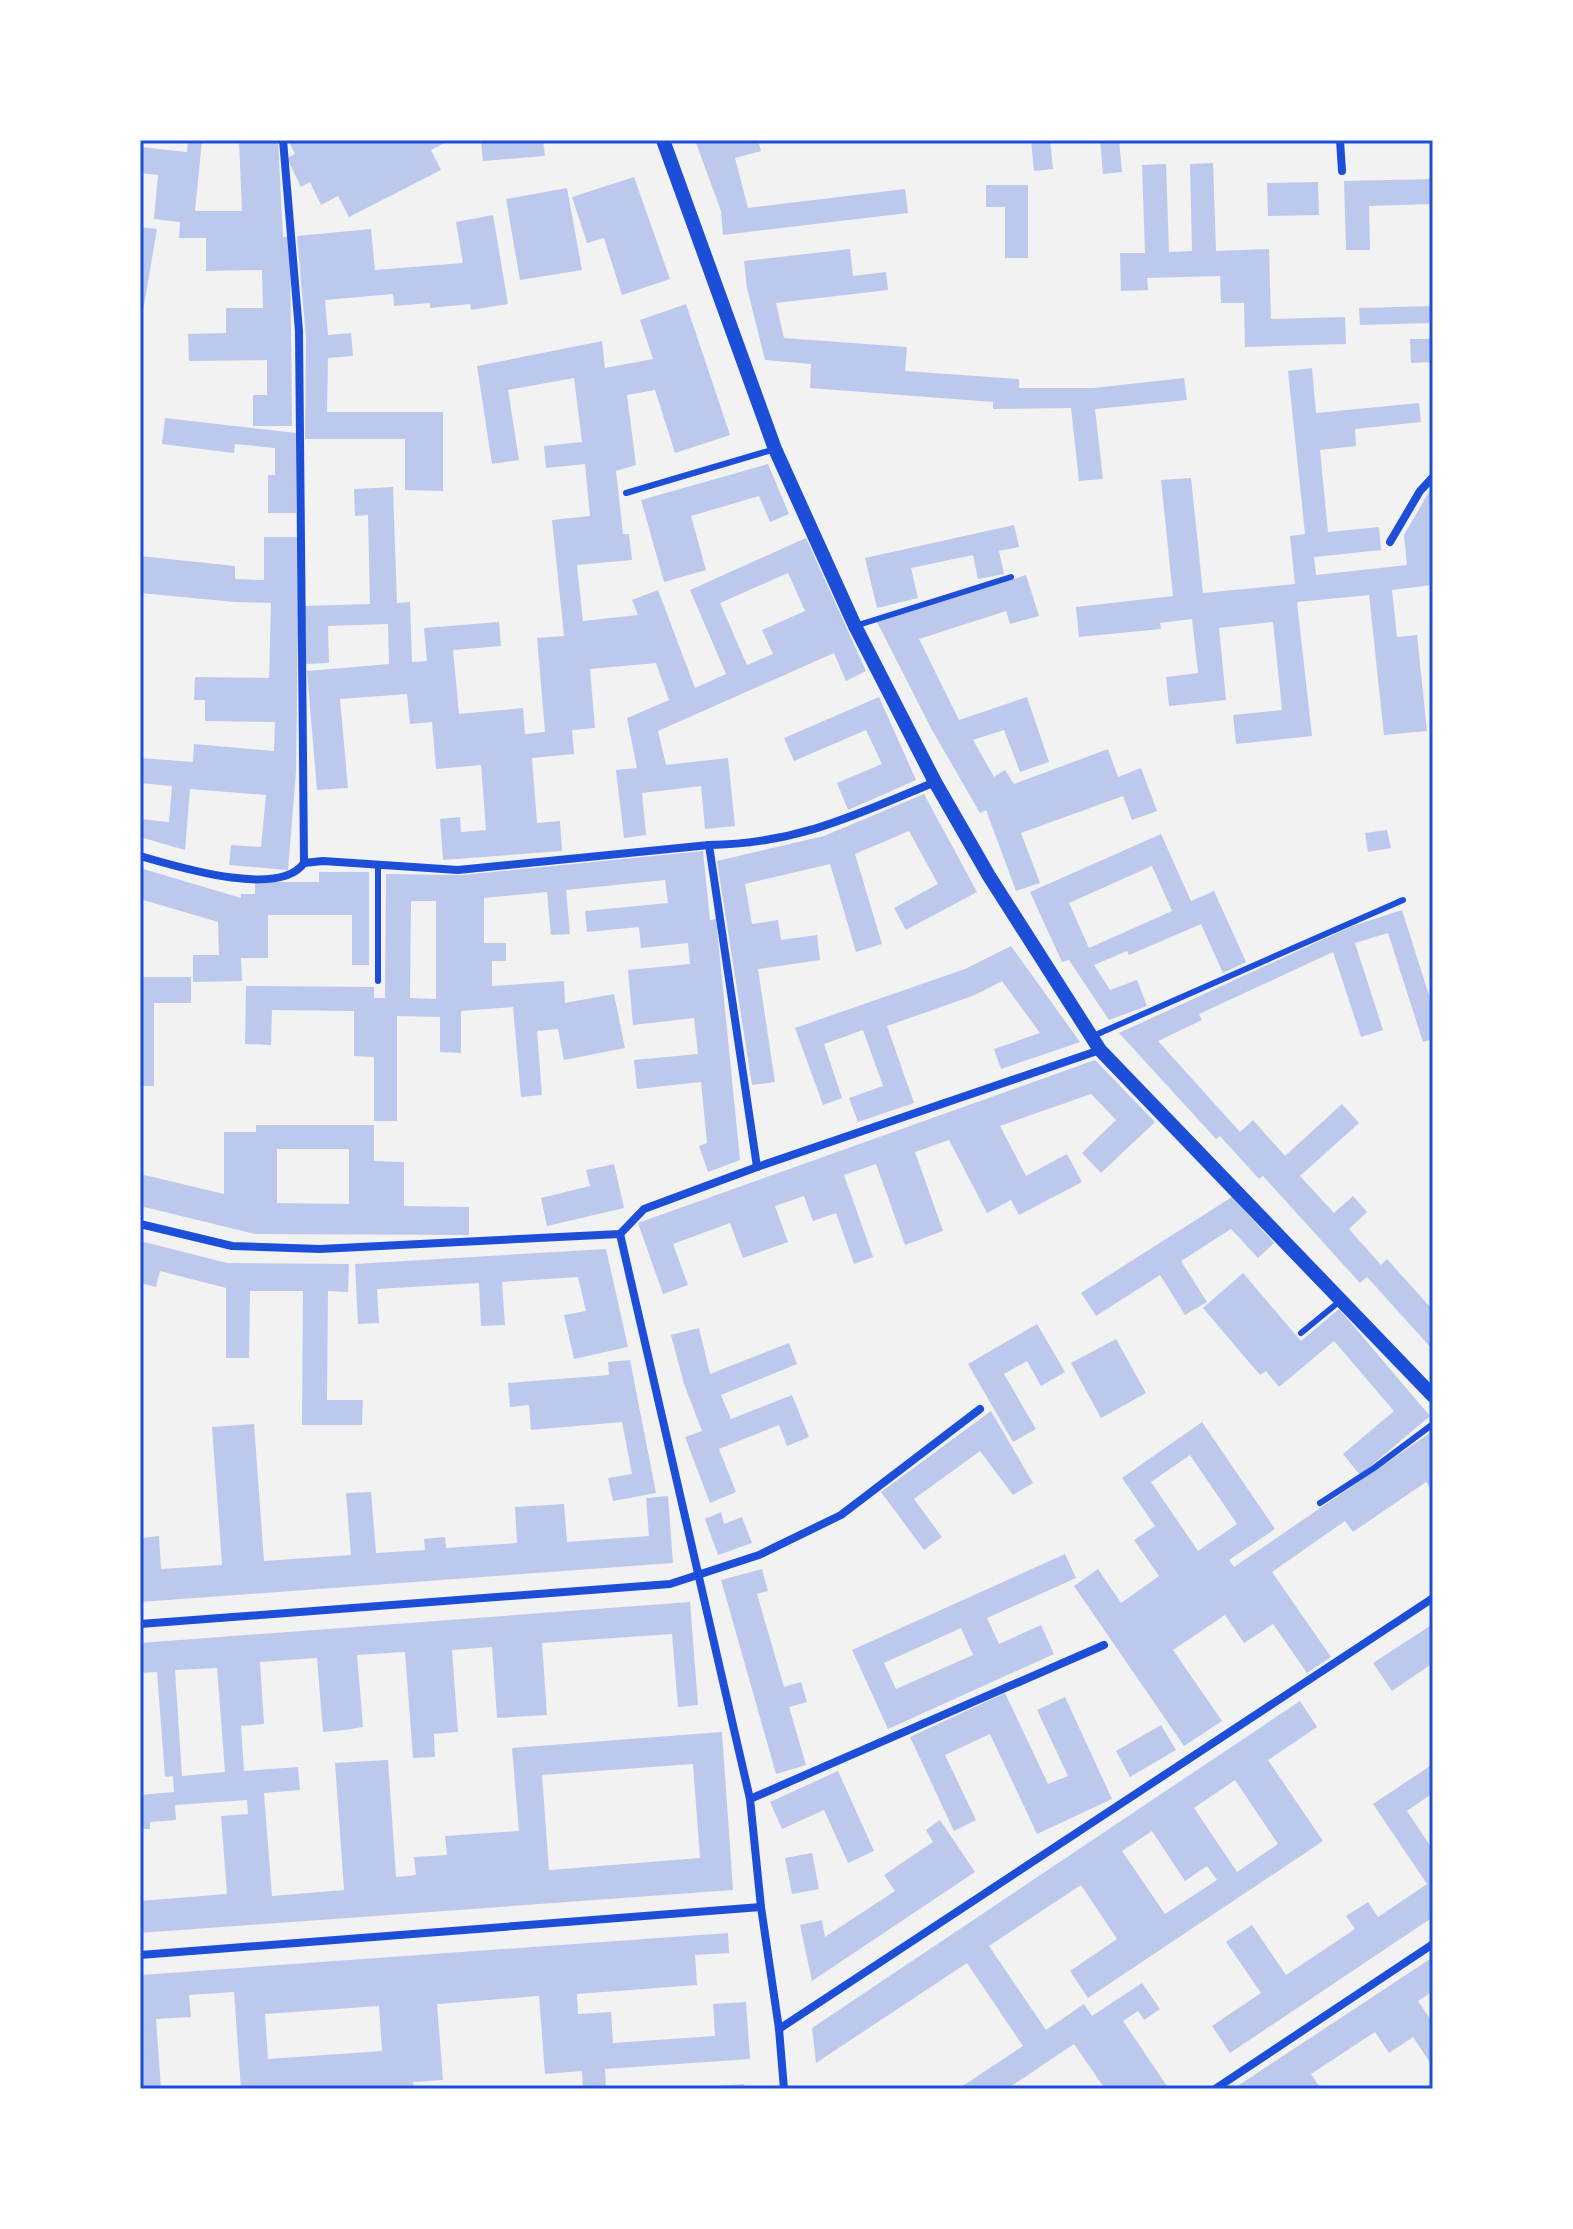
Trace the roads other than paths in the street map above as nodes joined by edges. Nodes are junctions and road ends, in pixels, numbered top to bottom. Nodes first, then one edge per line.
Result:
1 (283, 140) edge
2 (663, 140) edge
3 (1340, 140) edge
4 (1342, 171) dead end
5 (775, 449) junction
6 (1433, 477) edge
7 (626, 493) dead end
8 (1390, 542) dead end
9 (1011, 577) dead end
10 (855, 626) junction
11 (935, 782) junction
12 (709, 845) junction
13 (140, 856) edge
14 (304, 863) junction
15 (378, 864) junction
16 (1403, 900) dead end
17 (378, 981) dead end
18 (1095, 1044) junction
19 (757, 1167) junction
20 (140, 1224) edge
21 (620, 1234) junction
22 (1340, 1301) junction
23 (1301, 1333) dead end
24 (1433, 1396) edge
25 (980, 1409) dead end
26 (1433, 1424) edge
27 (1320, 1503) dead end
28 (699, 1574) junction
29 (1433, 1598) edge
30 (140, 1624) edge
31 (1104, 1645) dead end
32 (750, 1799) junction
33 (761, 1907) junction
34 (1433, 1944) edge
35 (140, 1955) edge
36 (779, 2029) junction
37 (784, 2089) edge
38 (1215, 2089) edge

1 - 14 street
2 - 5 street
3 - 4 street
5 - 7 lane
5 - 10 street
6 - 8 street
9 - 10 lane
10 - 11 street
11 - 12 street
11 - 18 street
12 - 15 street
12 - 19 street
13 - 14 street
14 - 15 street
15 - 17 lane
16 - 18 lane
18 - 19 street
18 - 22 street
19 - 21 street
20 - 21 street
21 - 28 street
22 - 23 lane
22 - 24 street
25 - 28 street
26 - 27 lane
28 - 30 street
28 - 32 street
29 - 36 street
31 - 32 street
32 - 33 street
33 - 35 street
33 - 36 street
34 - 38 street
36 - 37 street

